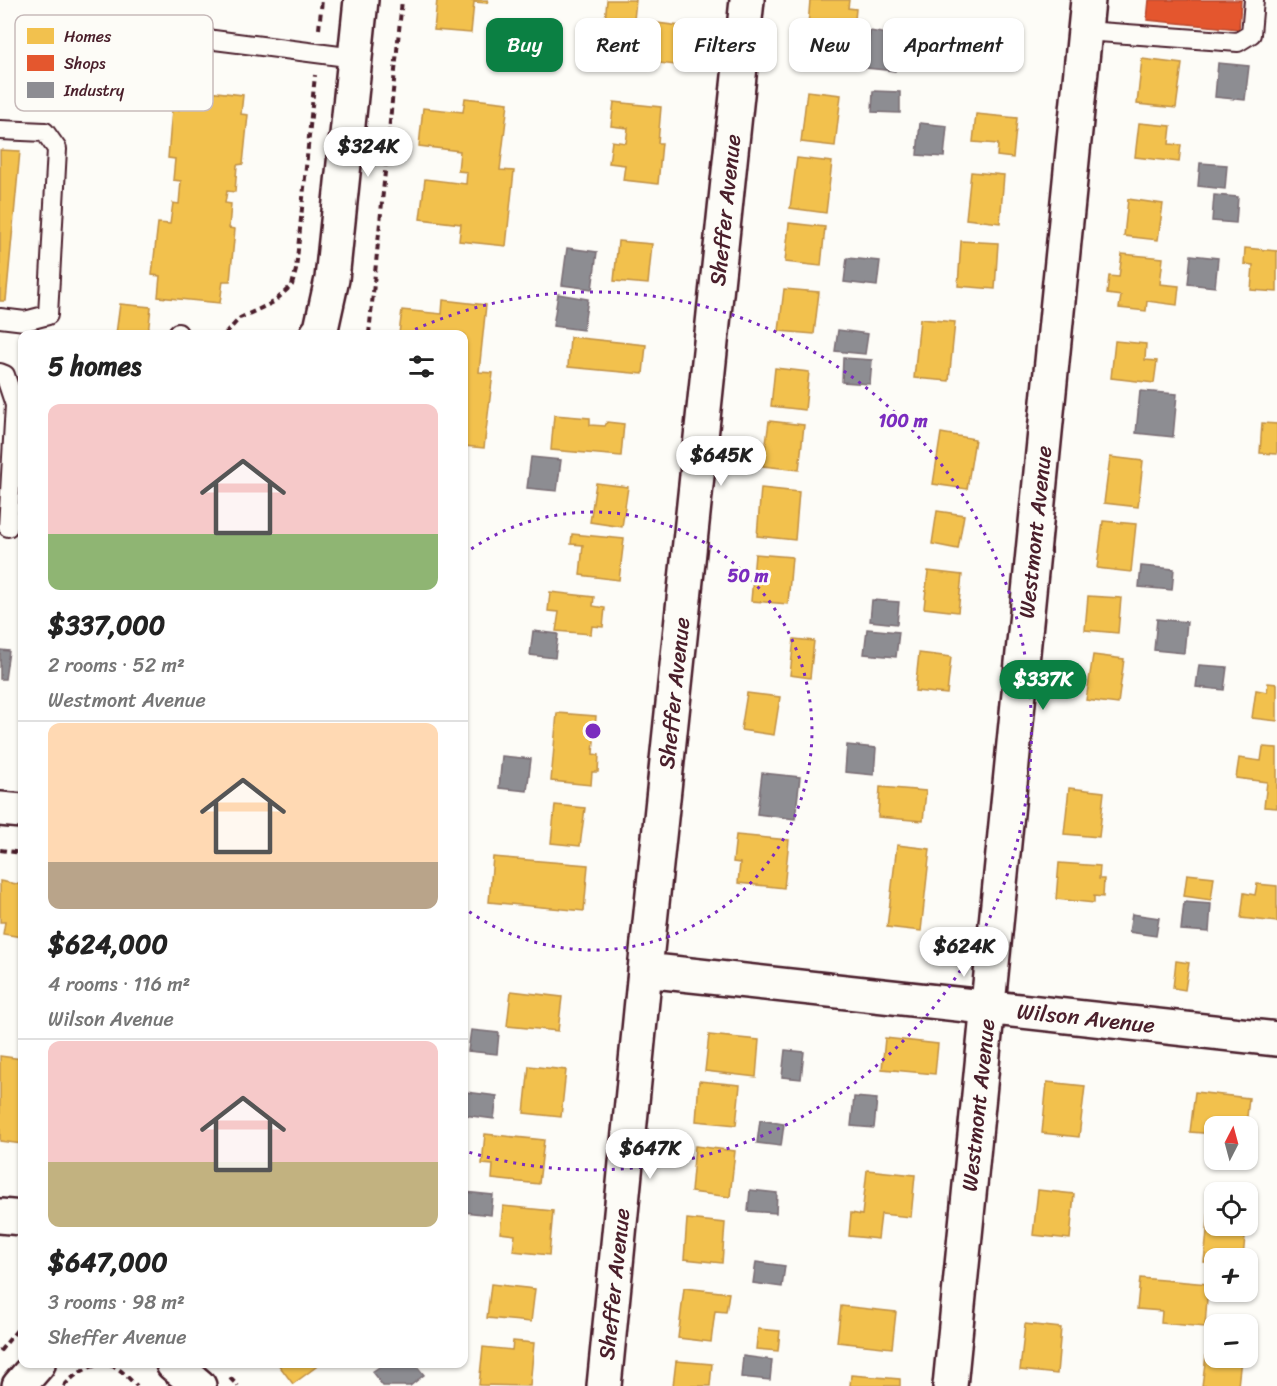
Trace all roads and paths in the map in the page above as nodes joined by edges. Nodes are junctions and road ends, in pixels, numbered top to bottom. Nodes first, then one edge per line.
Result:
1 (322, 0) edge
2 (361, 0) edge
3 (402, 0) edge
4 (747, 0) edge
5 (1254, 0) edge
6 (1087, 16) edge
7 (213, 40) edge
8 (317, 53) junction
9 (355, 58) junction
10 (0, 130) edge
11 (0, 318) edge
12 (229, 330) edge
13 (320, 330) edge
14 (369, 330) edge
15 (0, 373) edge
16 (8, 527) dead end
17 (0, 809) edge
18 (18, 811) edge
19 (0, 850) edge
20 (18, 852) edge
21 (645, 970) junction
22 (987, 1006) junction
23 (1277, 1039) edge
24 (0, 1216) edge
25 (18, 1218) edge
26 (18, 1329) edge
27 (0, 1351) edge
28 (35, 1368) edge
29 (88, 1368) edge
30 (115, 1368) edge
31 (178, 1368) edge
32 (19, 1386) edge
33 (64, 1386) edge
34 (137, 1386) edge
35 (199, 1386) edge
36 (604, 1386) edge
37 (950, 1386) edge

1 - 8 path
2 - 9 street
3 - 14 path
4 - 21 street, Sheffer Avenue
5 - 6 lane
6 - 22 street, Westmont Avenue
7 - 8 lane
8 - 9 lane
8 - 12 path
9 - 13 street
10 - 11 lane
15 - 16 lane
17 - 18 street
19 - 20 path
21 - 22 street, Wilson Avenue
21 - 36 street, Sheffer Avenue
22 - 23 street, Wilson Avenue
22 - 37 street, Westmont Avenue
24 - 25 street
26 - 27 path
28 - 32 street
29 - 33 path
30 - 34 path
31 - 35 street

